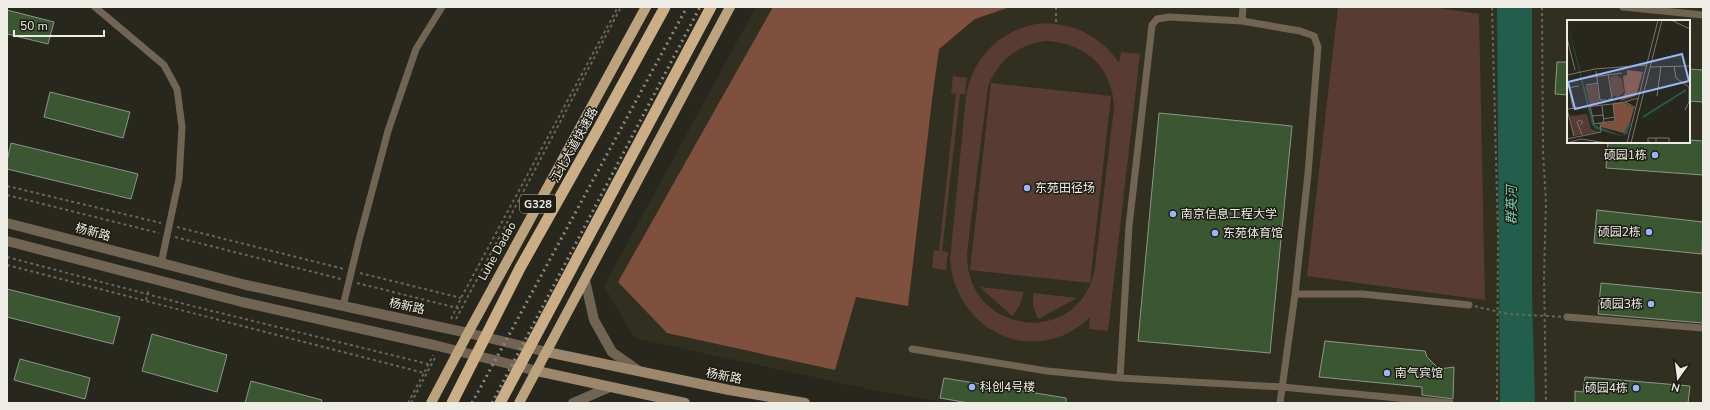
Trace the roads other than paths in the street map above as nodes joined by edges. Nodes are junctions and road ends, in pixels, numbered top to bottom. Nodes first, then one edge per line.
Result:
1 (95, 7) edge
2 (442, 7) edge
3 (646, 7) edge
4 (665, 7) edge
5 (711, 7) edge
6 (730, 7) edge
7 (1243, 7) edge
8 (1623, 7) edge
9 (1703, 15) edge
10 (1242, 21) junction
11 (7, 223) edge
12 (7, 241) edge
13 (161, 264) junction
14 (585, 280) junction
15 (1295, 294) junction
16 (1469, 305) road end
17 (343, 306) junction
18 (1566, 317) road end
19 (1703, 328) edge
20 (468, 333) junction
21 (912, 349) dead end
22 (459, 351) junction
23 (547, 352) junction
24 (537, 371) junction
25 (641, 372) junction
26 (1120, 378) junction
27 (610, 387) junction
28 (1282, 387) junction
29 (431, 403) edge
30 (452, 403) edge
31 (500, 403) edge
32 (519, 403) edge
33 (573, 403) edge
34 (684, 403) edge
35 (805, 403) edge
36 (1280, 403) edge
37 (1450, 403) edge

1 - 13 lane
2 - 17 lane
3 - 20 main road, Luhe Dadao / G328
4 - 30 highway, 江北大道快速路 / G328, bridge
5 - 31 highway, bridge
6 - 14 main road
7 - 10 lane
8 - 9 lane
10 - 15 lane
10 - 26 lane
11 - 13 street, 杨新路
12 - 22 street
13 - 17 street, 杨新路
14 - 23 main road
14 - 25 street
15 - 16 lane
15 - 28 lane
17 - 20 street, 杨新路
18 - 19 lane
20 - 22 main road, Luhe Dadao / G328
20 - 23 street, 杨新路
21 - 26 lane
22 - 24 street
22 - 29 main road, Luhe Dadao / G328
23 - 24 main road
23 - 25 main road, 杨新路
24 - 27 main road
24 - 32 main road
25 - 35 main road, 杨新路
26 - 28 lane
27 - 33 street
27 - 34 main road
28 - 36 lane
28 - 37 lane

